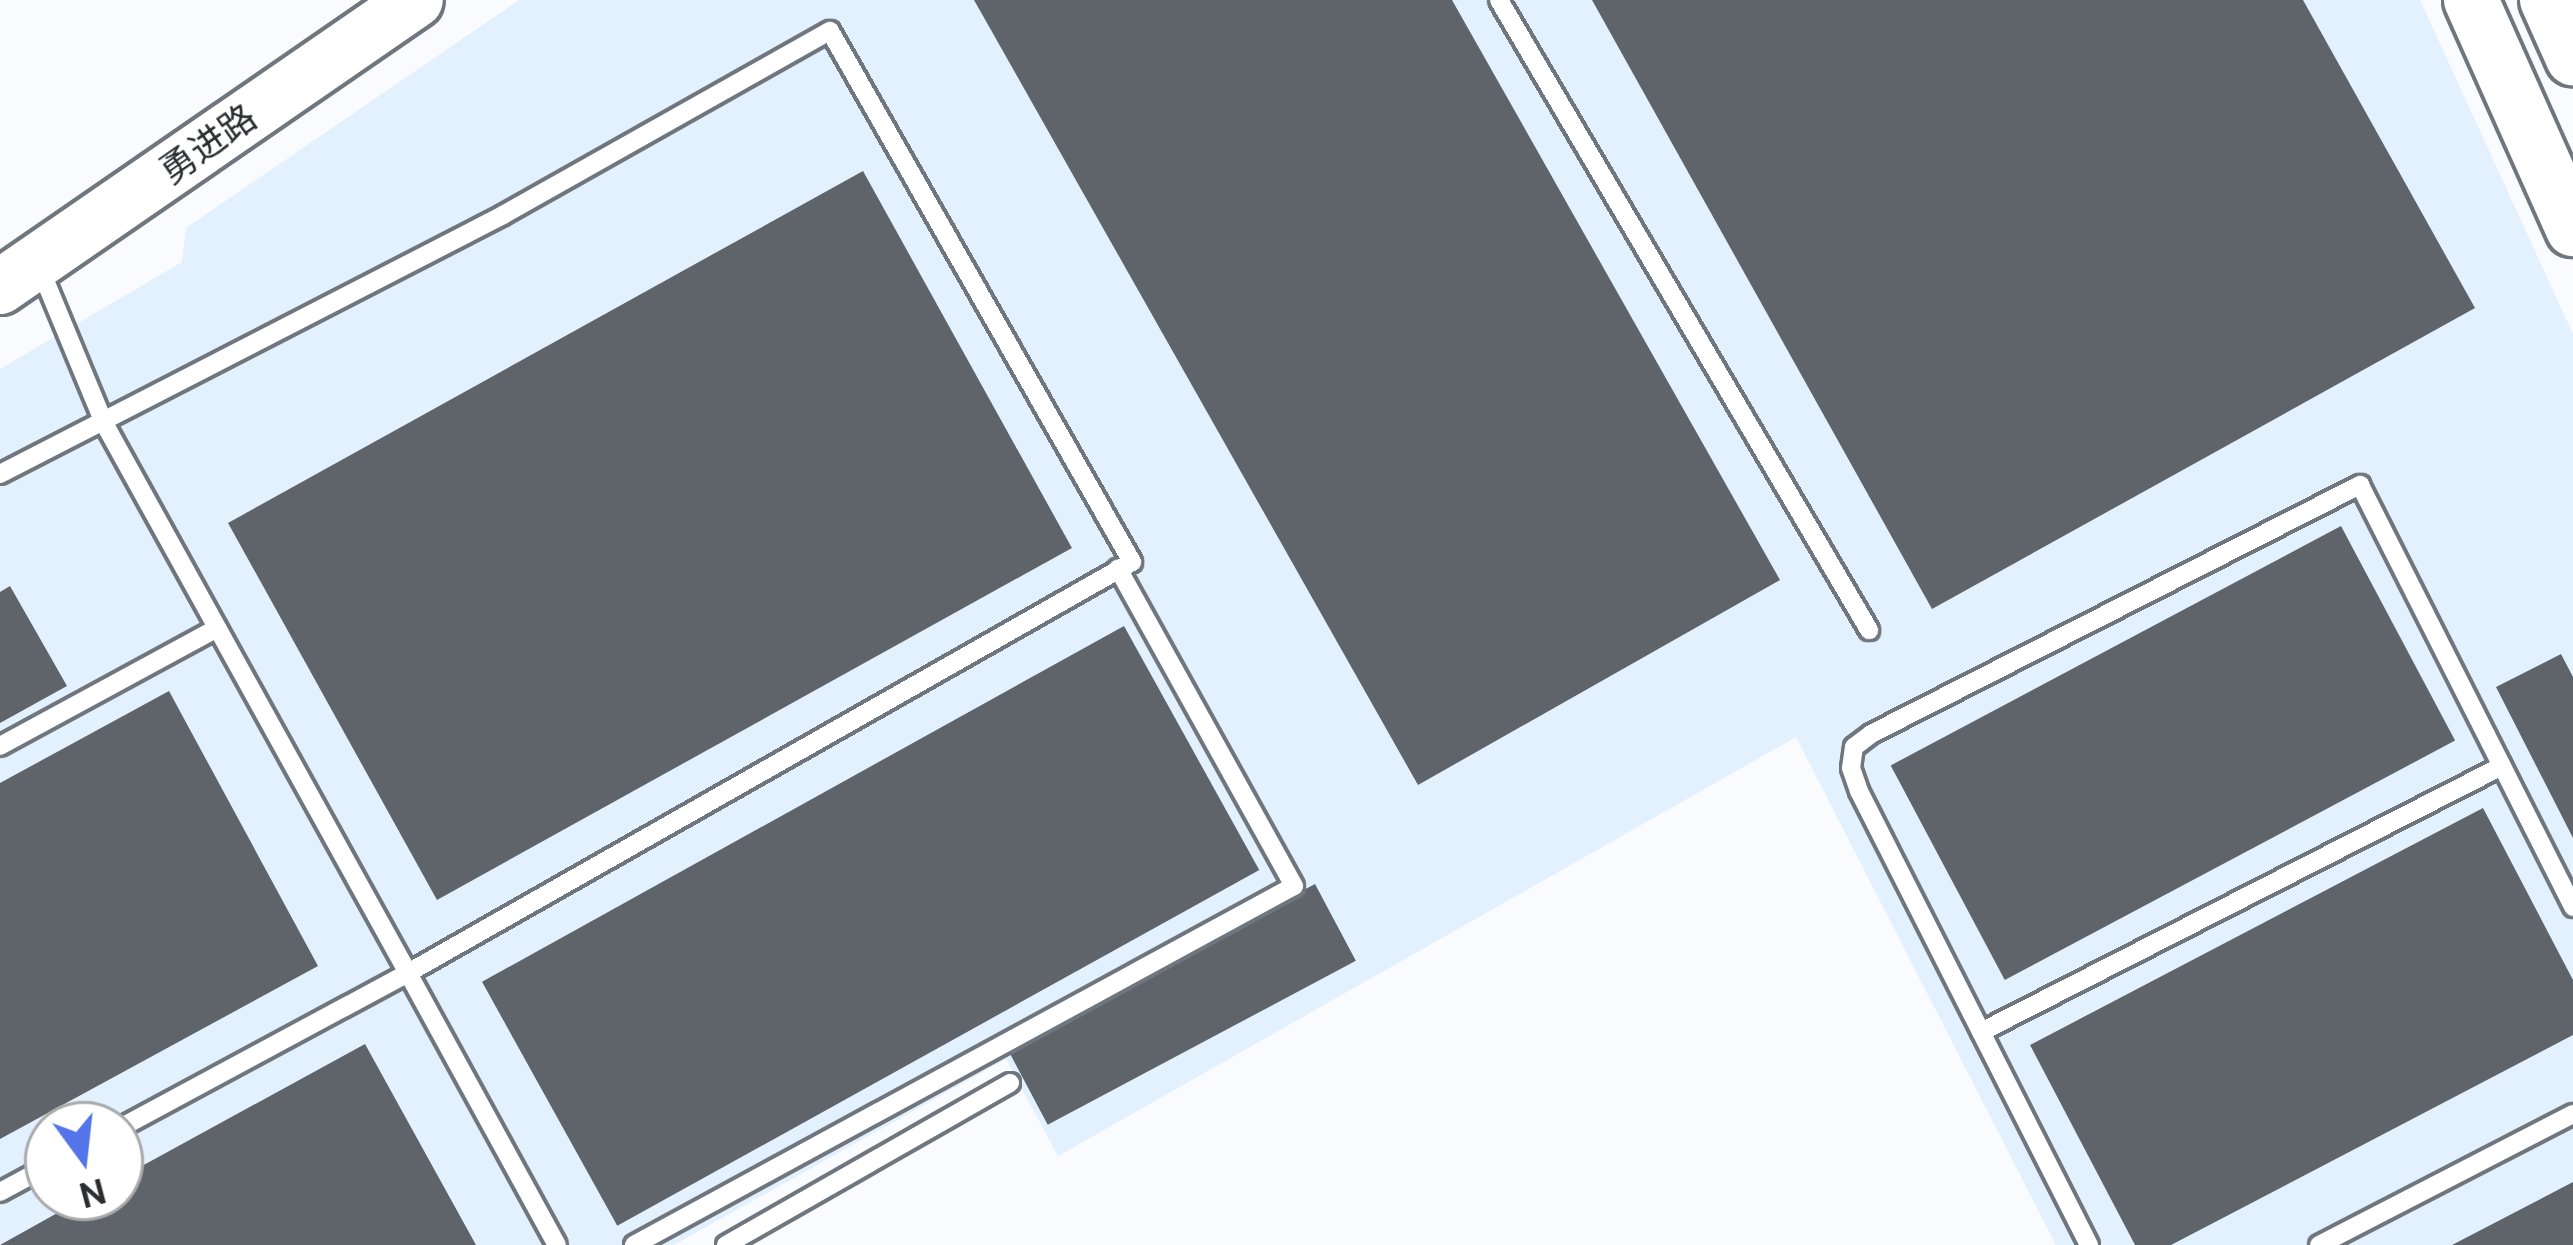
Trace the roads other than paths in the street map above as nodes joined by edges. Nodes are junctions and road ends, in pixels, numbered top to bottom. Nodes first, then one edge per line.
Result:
1 (416, 0) edge
2 (1499, 0) edge
3 (2471, 0) edge
4 (2547, 0) edge
5 (2573, 58) edge
6 (2573, 229) edge
7 (19, 274) edge
8 (104, 423) junction
9 (0, 474) edge
10 (1118, 569) junction
11 (217, 628) junction
12 (1869, 630) dead end
13 (0, 746) edge
14 (2502, 766) junction
15 (2573, 907) edge
16 (408, 974) junction
17 (1981, 1032) junction
18 (1010, 1083) dead end
19 (2573, 1114) edge
20 (144, 1115) edge
21 (557, 1245) edge
22 (634, 1245) edge
23 (726, 1245) edge
24 (2089, 1245) edge
25 (2319, 1245) edge

1 - 7 street, 勇进路
2 - 12 lane
3 - 6 street
4 - 5 street
7 - 8 lane
8 - 9 lane
8 - 10 lane
8 - 11 lane
10 - 16 lane
10 - 22 lane
11 - 13 lane
11 - 16 lane
14 - 15 lane
14 - 17 lane
14 - 17 lane
16 - 20 lane
16 - 21 lane
17 - 24 lane
18 - 23 lane
19 - 25 lane

